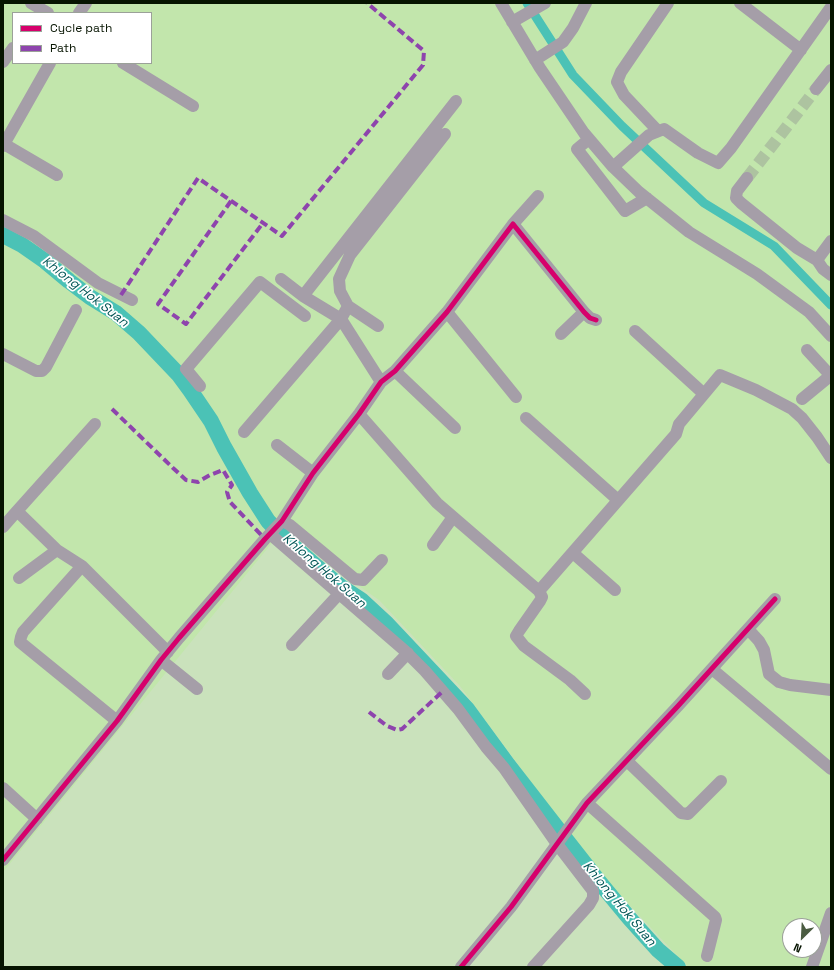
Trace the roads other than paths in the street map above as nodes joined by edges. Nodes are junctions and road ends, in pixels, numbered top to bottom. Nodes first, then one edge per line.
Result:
1 (31, 3) edge
2 (86, 3) edge
3 (501, 3) edge
4 (545, 3) edge
5 (586, 3) edge
6 (668, 3) edge
7 (740, 3) edge
8 (831, 7) edge
9 (46, 12) edge
10 (80, 12) edge
11 (512, 22) junction
12 (12, 49) edge
13 (801, 50) junction
14 (535, 60) junction
15 (3, 62) edge
16 (49, 64) edge
17 (125, 64) edge
18 (831, 70) edge
19 (816, 89) tunnel mouth
20 (456, 101) dead end
21 (193, 106) dead end
22 (653, 133) junction
23 (445, 134) dead end
24 (589, 139) junction
25 (4, 145) edge
26 (613, 167) junction
27 (57, 175) dead end
28 (747, 178) tunnel mouth
29 (538, 196) dead end
30 (646, 198) junction
31 (3, 220) edge
32 (513, 224) junction
33 (831, 240) edge
34 (816, 260) junction
35 (831, 275) edge
36 (277, 295) junction
37 (303, 296) junction
38 (132, 300) dead end
39 (348, 306) junction
40 (76, 310) dead end
41 (447, 312) junction
42 (584, 312) junction
43 (305, 316) dead end
44 (341, 319) junction
45 (596, 320) dead end
46 (378, 326) dead end
47 (635, 331) dead end
48 (561, 334) dead end
49 (831, 336) edge
50 (807, 350) dead end
51 (3, 354) edge
52 (395, 370) junction
53 (831, 376) edge
54 (381, 382) junction
55 (200, 386) dead end
56 (704, 394) junction
57 (516, 397) dead end
58 (802, 399) dead end
59 (359, 414) junction
60 (526, 418) dead end
61 (95, 424) dead end
62 (455, 428) dead end
63 (244, 432) dead end
64 (277, 445) dead end
65 (831, 458) edge
66 (313, 473) junction
67 (618, 500) junction
68 (17, 511) junction
69 (453, 517) junction
70 (282, 522) junction
71 (3, 527) edge
72 (271, 533) junction
73 (432, 544) dead end
74 (57, 550) junction
75 (572, 553) junction
76 (382, 560) dead end
77 (82, 566) junction
78 (19, 578) dead end
79 (615, 590) dead end
80 (539, 591) junction
81 (339, 594) junction
82 (775, 599) dead end
83 (748, 629) junction
84 (292, 645) dead end
85 (408, 653) junction
86 (164, 656) junction
87 (712, 669) junction
88 (388, 674) dead end
89 (197, 689) dead end
90 (831, 690) edge
91 (586, 694) dead end
92 (117, 721) junction
93 (627, 761) junction
94 (831, 769) edge
95 (721, 781) dead end
96 (5, 794) edge
97 (587, 803) junction
98 (37, 819) junction
99 (557, 844) junction
100 (3, 860) edge
101 (831, 913) edge
102 (707, 956) dead end
103 (461, 967) edge
104 (533, 967) edge
105 (812, 967) edge

1 - 9 street
2 - 10 street
3 - 11 street
4 - 11 street
5 - 14 street
6 - 22 street
7 - 13 street
8 - 13 street
11 - 14 street
12 - 15 street
13 - 22 street
14 - 24 street
16 - 25 street
17 - 21 street
18 - 19 street
20 - 37 street
22 - 26 street
23 - 39 street
24 - 26 street
24 - 30 street
25 - 27 street
26 - 30 street
28 - 34 street
29 - 32 street
30 - 49 street
31 - 38 street
32 - 41 street
32 - 42 street
33 - 34 street
34 - 35 street
36 - 37 street
36 - 43 street
36 - 55 street
37 - 44 street
39 - 44 street
39 - 46 street
40 - 51 street
41 - 52 street
41 - 57 street
42 - 45 street
42 - 48 street
44 - 54 street
44 - 63 street
47 - 56 street
50 - 53 street
52 - 54 street
52 - 62 street
53 - 58 street
54 - 59 street
56 - 65 street
56 - 67 street
59 - 66 street
59 - 69 street
60 - 67 street
61 - 68 street
64 - 66 street
66 - 70 street
67 - 75 street
68 - 71 street
68 - 74 street
69 - 73 street
69 - 80 street
70 - 72 street
70 - 76 street
72 - 81 street
72 - 86 street
74 - 77 street
74 - 78 street
75 - 79 street
75 - 80 street
77 - 86 street
77 - 92 street
80 - 91 street
81 - 84 street
81 - 85 street
82 - 83 street
83 - 87 street
83 - 90 street
85 - 88 street
85 - 99 street
86 - 89 street
86 - 92 street
87 - 93 street
87 - 94 street
92 - 98 street
93 - 95 street
93 - 97 street
96 - 98 street
97 - 99 street
97 - 102 street
98 - 100 street
99 - 103 street
99 - 104 street
101 - 105 street

